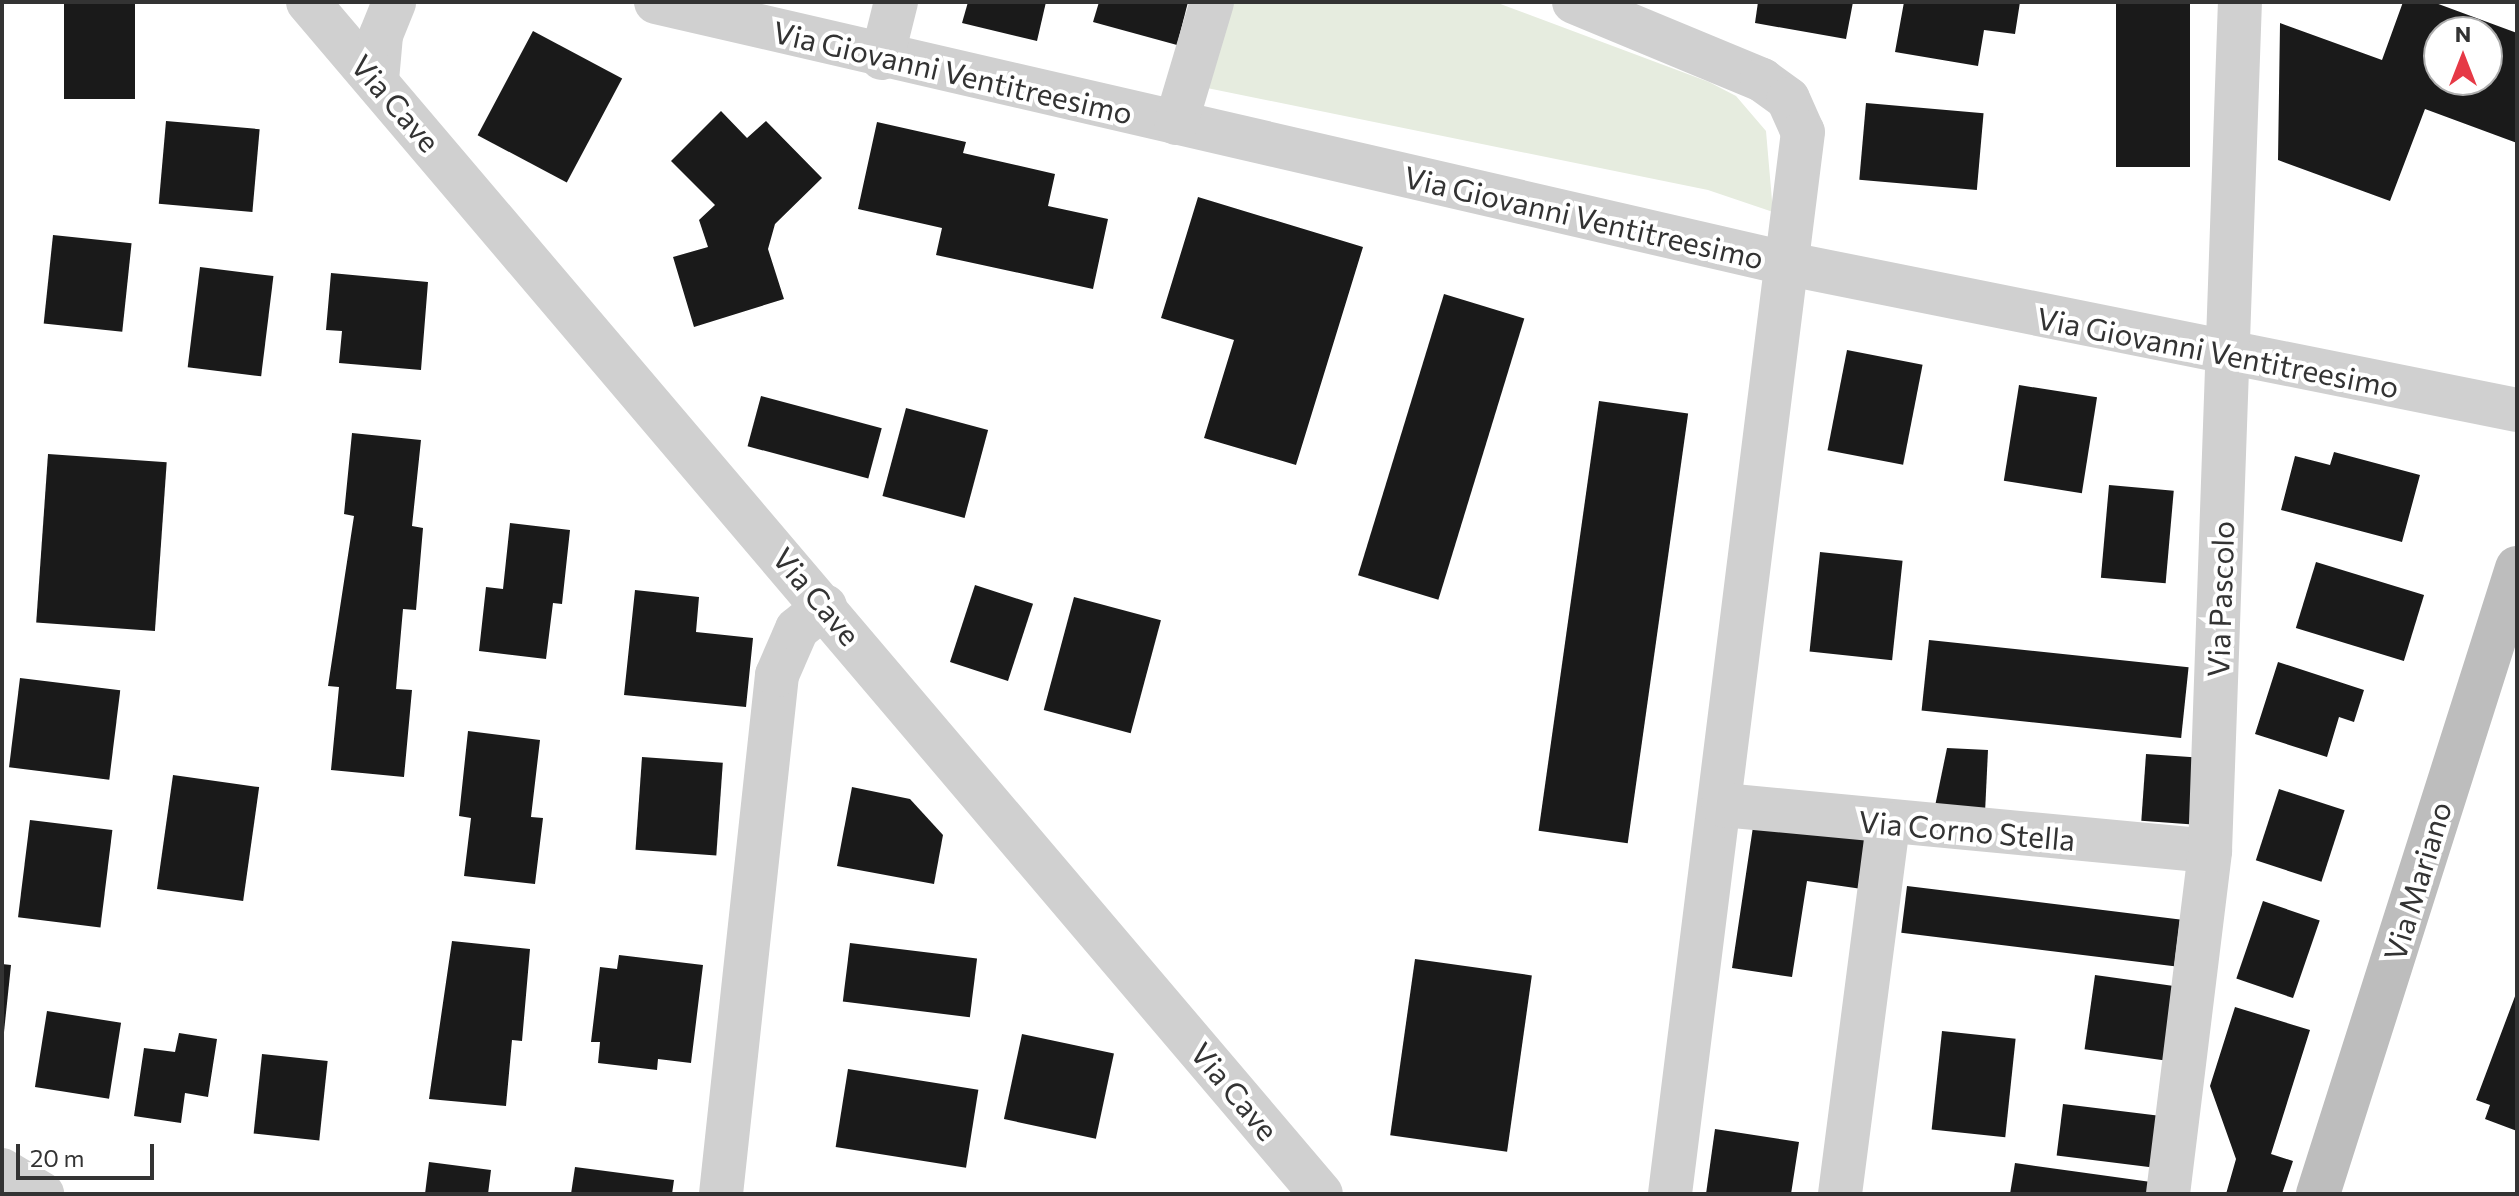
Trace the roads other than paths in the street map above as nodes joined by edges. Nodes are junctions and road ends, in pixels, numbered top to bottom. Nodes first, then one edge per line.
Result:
1 (308, 2) edge
2 (394, 2) edge
3 (656, 2) edge
4 (896, 2) edge
5 (1212, 2) edge
6 (1574, 2) edge
7 (2240, 2) edge
8 (1652, 16) edge
9 (882, 58) junction
10 (377, 80) junction
11 (1176, 123) junction
12 (1789, 264) junction
13 (2226, 355) junction
14 (2517, 410) edge
15 (2517, 568) edge
16 (825, 606) junction
17 (1723, 805) junction
18 (1888, 824) junction
19 (2210, 851) junction
20 (2, 1170) edge
21 (42, 1194) edge
22 (721, 1194) edge
23 (1321, 1194) edge
24 (1670, 1194) edge
25 (1840, 1194) edge
26 (2168, 1194) edge
27 (2318, 1194) edge

1 - 10 street, Via Cave
2 - 10 street
3 - 9 street, Via Giovanni Ventitreesimo
4 - 9 street
5 - 11 street
6 - 8 street
7 - 13 street, Via Pascolo
8 - 12 street
9 - 11 street, Via Giovanni Ventitreesimo
10 - 16 street, Via Cave
11 - 12 street, Via Giovanni Ventitreesimo
12 - 13 street, Via Giovanni Ventitreesimo
12 - 17 street
13 - 14 street, Via Giovanni Ventitreesimo
13 - 19 street, Via Pascolo
15 - 27 street, Via Mariano
16 - 22 street
16 - 23 street, Via Cave
17 - 18 street, Via Corno Stella
17 - 24 street
18 - 19 street, Via Corno Stella
18 - 25 street
19 - 26 street, Via Pascolo
20 - 21 street

